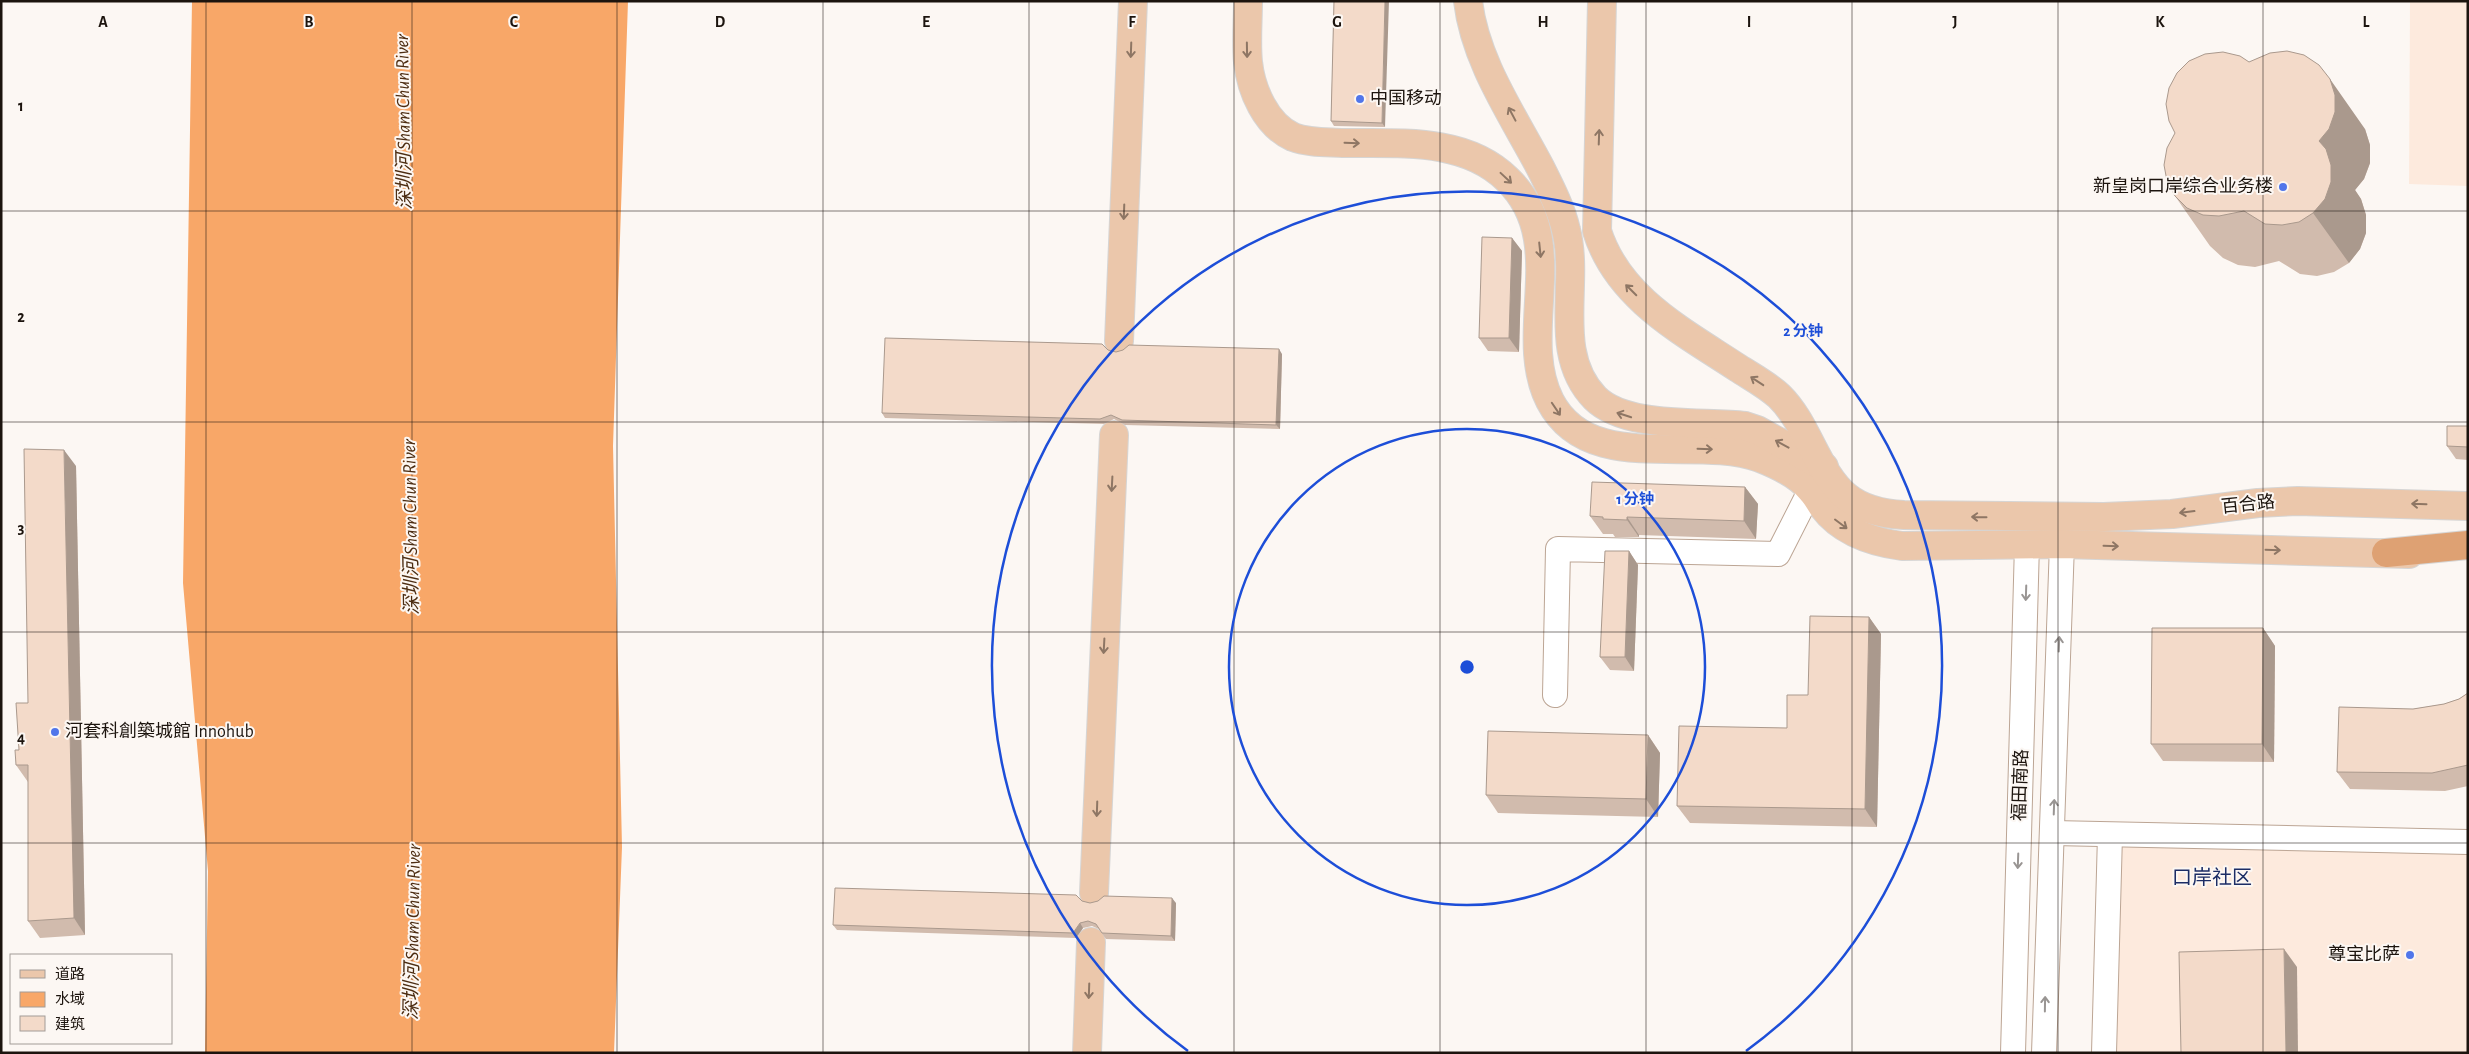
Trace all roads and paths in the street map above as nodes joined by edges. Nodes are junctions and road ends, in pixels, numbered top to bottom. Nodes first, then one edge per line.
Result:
1 (1133, 1) edge
2 (1248, 1) edge
3 (1468, 1) edge
4 (1602, 1) edge
5 (1119, 341) dead end
6 (1114, 435) dead end
7 (1818, 478) junction
8 (2468, 506) edge
9 (2028, 517) junction
10 (2062, 531) junction
11 (2027, 544) junction
12 (2468, 545) edge
13 (2386, 553) junction
14 (2468, 556) edge
15 (1555, 695) dead end
16 (2053, 833) junction
17 (2110, 835) junction
18 (2468, 842) edge
19 (1094, 894) dead end
20 (1091, 942) dead end
21 (1087, 1053) edge
22 (2013, 1053) edge
23 (2044, 1053) edge
24 (2104, 1053) edge

1 -> 5 main road
2 -> 7 main road
7 -> 3 main road
7 -> 4 main road
6 -> 19 main road
9 -> 7 main road, 百合路
7 -> 11 main road, 百合路
7 - 15 street
8 -> 10 main road, 百合路
9 - 10 main road, 百合路
9 - 11 main road, 福田南路
10 - 11 main road, 百合路
10 -> 13 main road, 百合路
16 -> 10 street, 福田南路
11 -> 22 street, 福田南路
12 - 13 highway
13 - 14 main road, 百合路
16 - 17 street
23 -> 16 street, 福田南路
17 - 18 street
17 - 24 street
20 -> 21 main road

